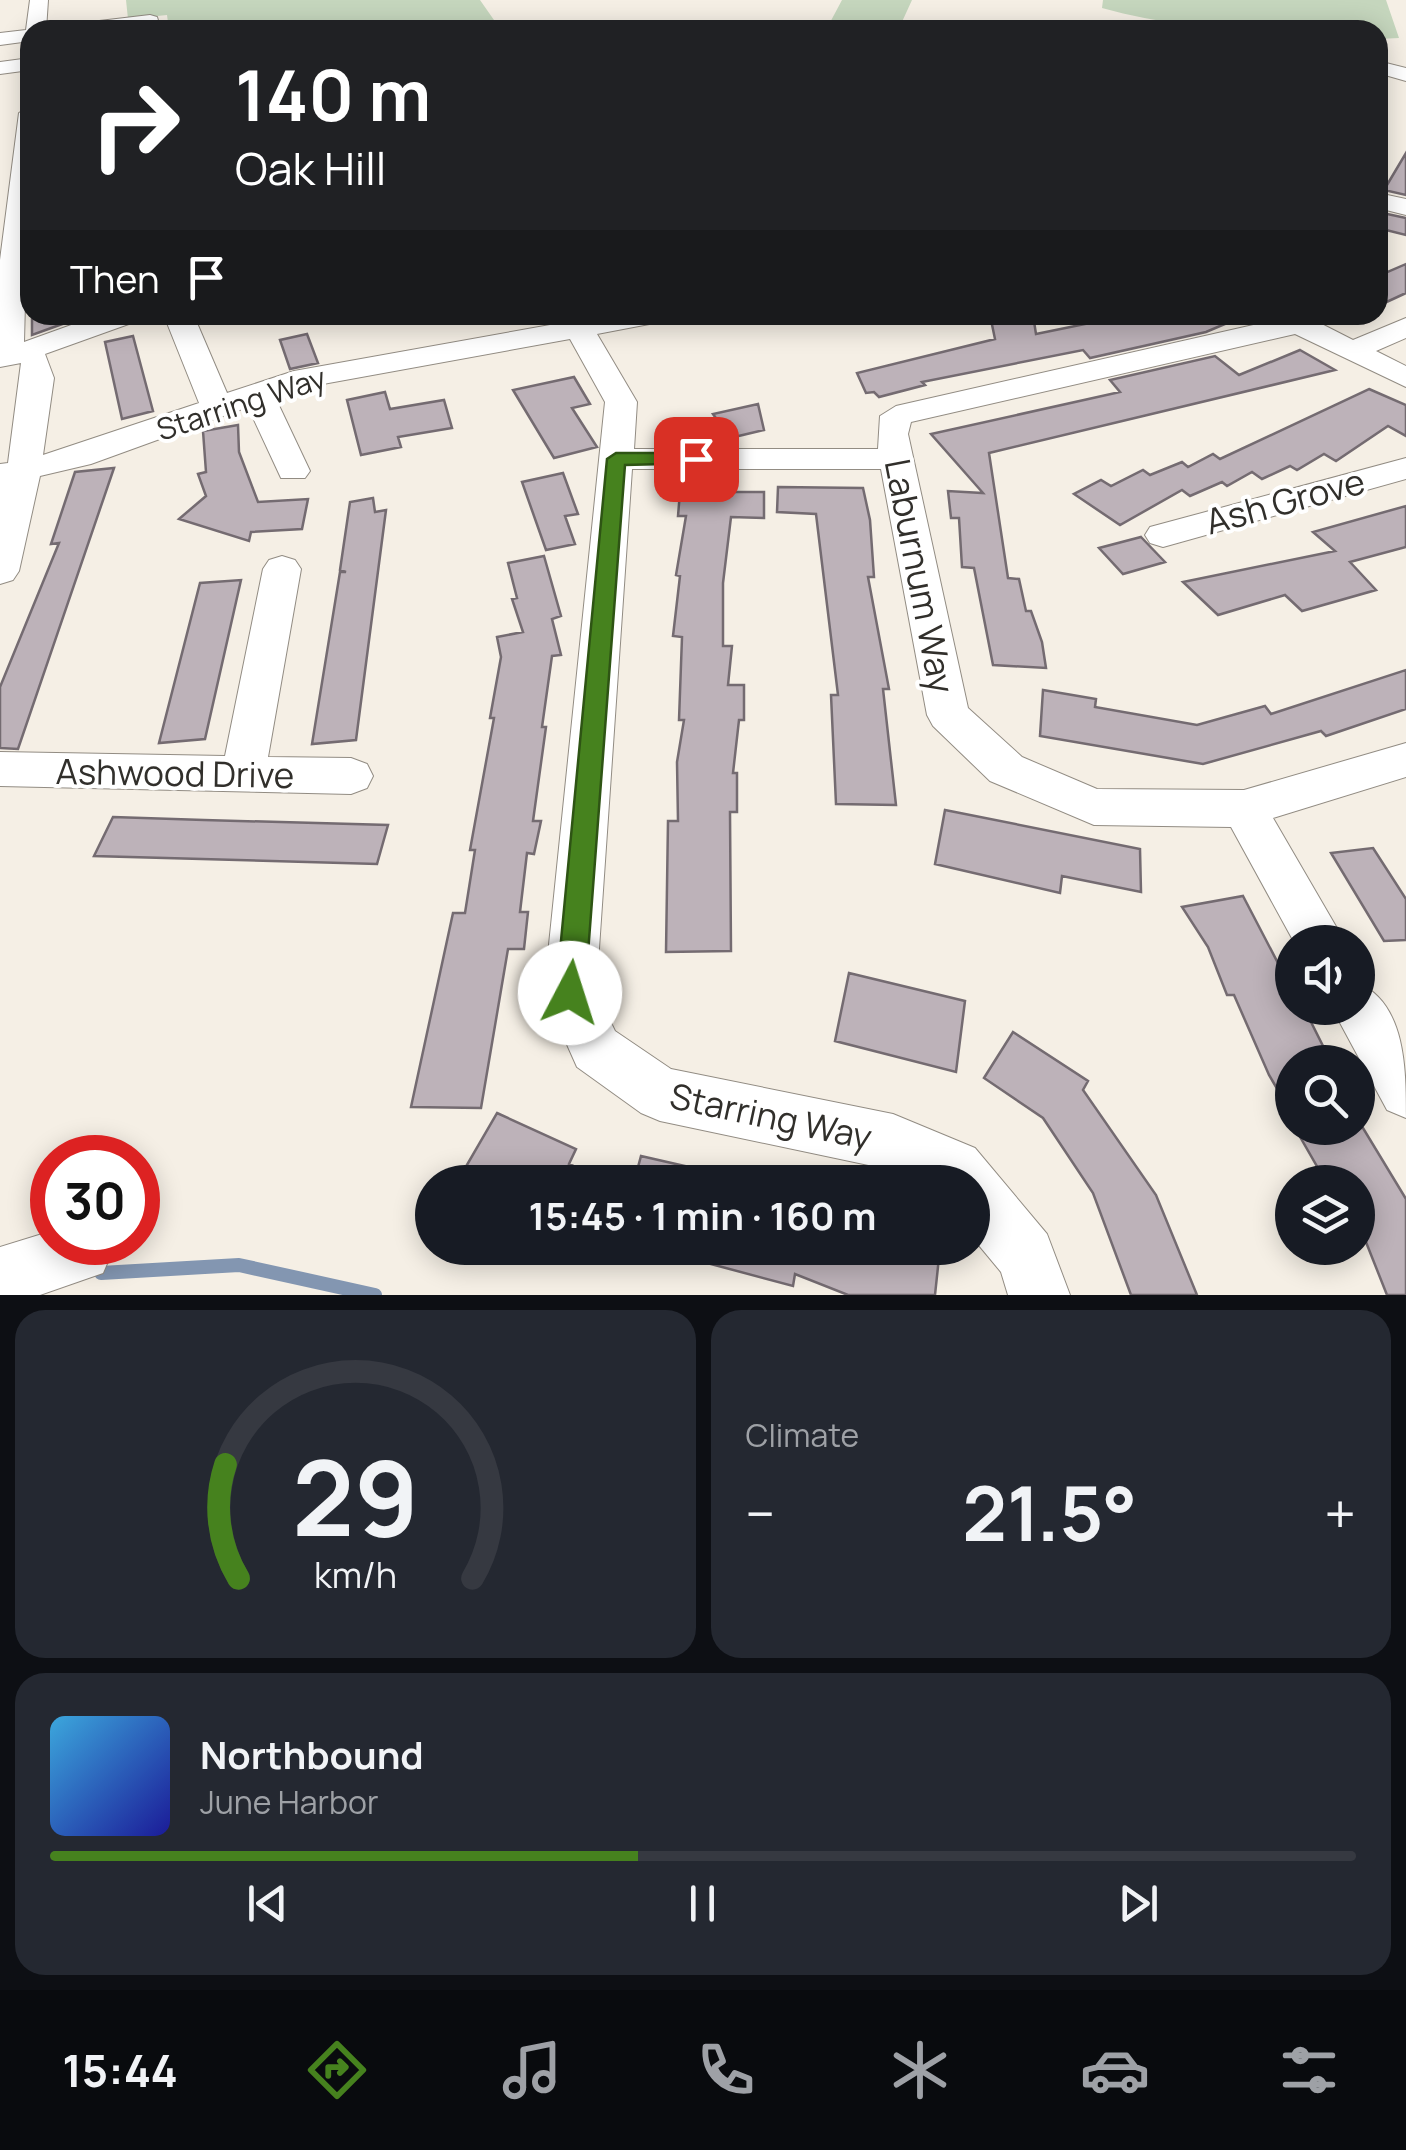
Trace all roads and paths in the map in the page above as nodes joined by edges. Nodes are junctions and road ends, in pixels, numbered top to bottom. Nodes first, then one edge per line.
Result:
1 (17, 176) edge
2 (20, 240) edge
3 (20, 272) edge
4 (100, 325) edge
5 (183, 325) edge
6 (484, 325) edge
7 (601, 325) edge
8 (1266, 325) edge
9 (1302, 325) edge
10 (1406, 327) edge
11 (579, 329) junction
12 (481, 346) junction
13 (1352, 351) junction
14 (12, 357) edge
15 (1406, 378) edge
16 (257, 393) junction
17 (217, 408) junction
18 (616, 459) junction
19 (896, 459) junction
20 (1406, 468) edge
21 (293, 471) dead end
22 (12, 472) edge
23 (1163, 534) dead end
24 (282, 569) dead end
25 (0, 571) edge
26 (1406, 760) edge
27 (0, 769) edge
28 (243, 774) junction
29 (351, 776) dead end
30 (1244, 809) junction
31 (1310, 925) edge
32 (1368, 1025) edge
33 (1406, 1092) edge
34 (948, 1165) edge
35 (990, 1212) edge
36 (39, 1265) edge
37 (0, 1277) edge
38 (1039, 1295) edge

1 - 2 street
3 - 14 street
4 - 14 street
5 - 17 street
6 - 12 street
7 - 11 street, Starring Way
8 - 19 street, Laburnum Way
9 - 13 street
10 - 13 street
11 - 12 street, Starring Way
11 - 18 street, Starring Way
12 - 16 street, Starring Way
13 - 15 street
14 - 22 street
16 - 17 street, Starring Way
16 - 21 street
17 - 22 street, Starring Way
18 - 19 street
18 - 34 street, Starring Way
19 - 30 street, Laburnum Way
20 - 23 street, Ash Grove
22 - 25 street
24 - 28 street
26 - 30 street, Laburnum Way
27 - 28 street, Ashwood Drive
28 - 29 street, Ashwood Drive
30 - 31 street
32 - 33 street
35 - 38 street
36 - 37 street

